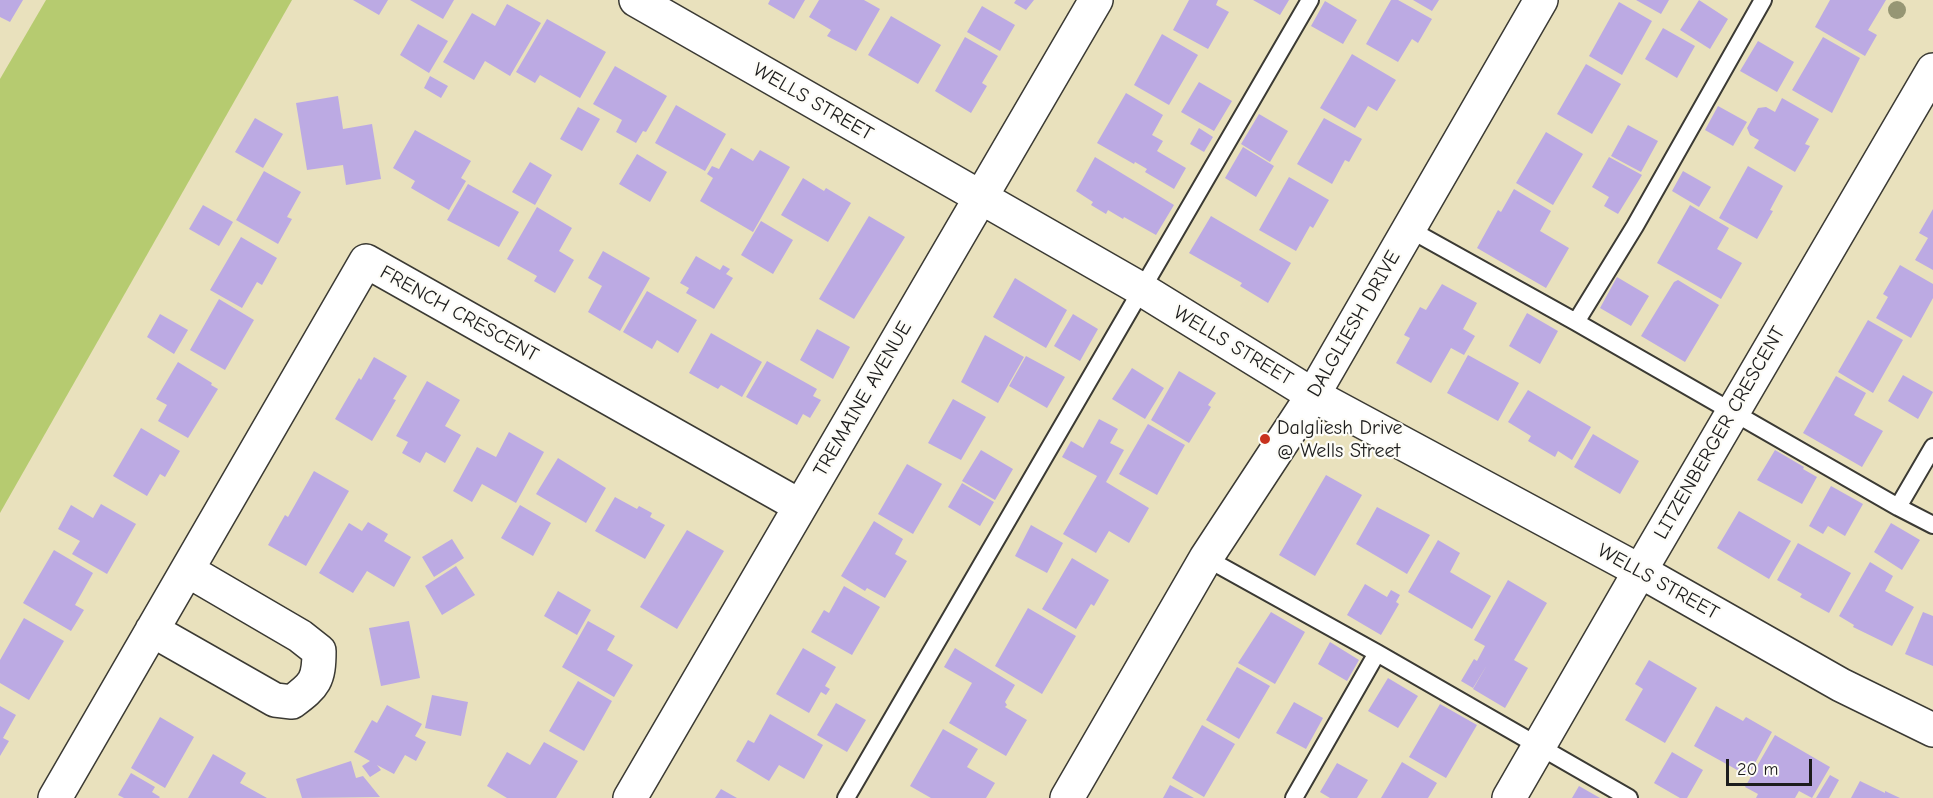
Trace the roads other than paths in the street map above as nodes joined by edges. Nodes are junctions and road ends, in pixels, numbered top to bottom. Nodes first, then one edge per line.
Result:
1 (636, 0) edge
2 (1096, 0) edge
3 (1310, 0) edge
4 (1541, 0) edge
5 (1763, 0) edge
6 (1933, 70) edge
7 (981, 198) junction
8 (1409, 229) junction
9 (1141, 289) junction
10 (1576, 322) junction
11 (1313, 394) junction
12 (1733, 412) junction
13 (1933, 447) edge
14 (800, 506) junction
15 (1898, 507) junction
16 (1933, 525) edge
17 (1206, 558) junction
18 (187, 570) junction
19 (1640, 570) junction
20 (152, 630) junction
21 (1377, 653) junction
22 (1933, 730) edge
23 (1538, 746) junction
24 (56, 798) edge
25 (630, 798) edge
26 (846, 798) edge
27 (1067, 798) edge
28 (1294, 798) edge
29 (1509, 798) edge
30 (1629, 798) edge

1 - 7 street, WELLS STREET
2 - 7 street, TREMAINE AVENUE
3 - 9 lane
4 - 8 street, DALGLIESH DRIVE
5 - 10 lane
6 - 12 street, LITZENBERGER CRESCENT
7 - 9 street, WELLS STREET
7 - 14 street, TREMAINE AVENUE
8 - 10 lane
8 - 11 street, DALGLIESH DRIVE
9 - 11 street, WELLS STREET
9 - 26 lane
10 - 12 lane
11 - 17 street, DALGLIESH DRIVE
11 - 19 street, WELLS STREET
12 - 15 lane
12 - 19 street, LITZENBERGER CRESCENT
13 - 15 lane
14 - 18 street, FRENCH CRESCENT
14 - 25 street, TREMAINE AVENUE
15 - 16 lane
17 - 21 lane
17 - 27 street, DALGLIESH DRIVE
18 - 20 street, FRENCH CRESCENT
18 - 20 street
19 - 22 street, WELLS STREET
19 - 23 street, LITZENBERGER CRESCENT
20 - 24 street, FRENCH CRESCENT
21 - 23 lane
21 - 28 lane
23 - 29 street, LITZENBERGER CRESCENT
23 - 30 lane

